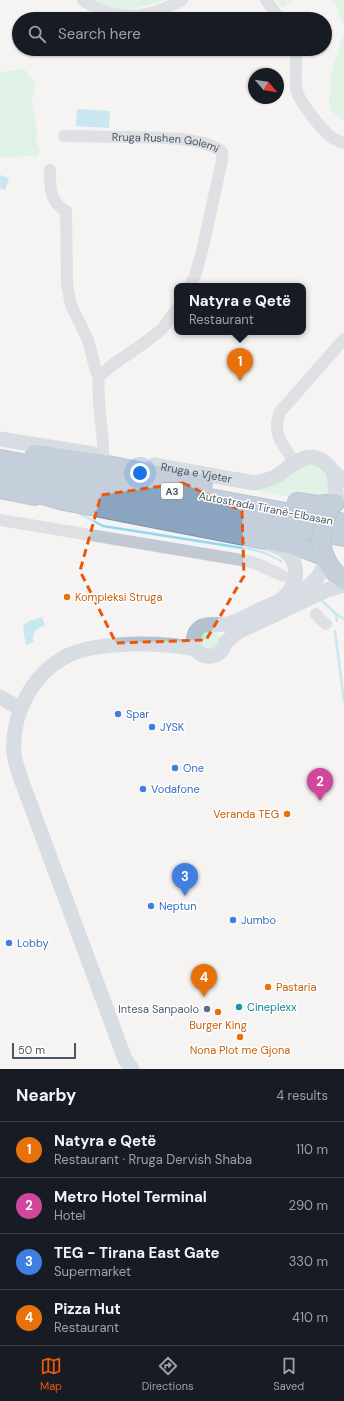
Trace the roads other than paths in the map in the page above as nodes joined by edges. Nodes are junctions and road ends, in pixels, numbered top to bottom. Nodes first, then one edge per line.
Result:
1 (83, 0) edge
2 (182, 0) edge
3 (266, 0) edge
4 (107, 12) edge
5 (154, 12) edge
6 (275, 12) edge
7 (296, 56) edge
8 (64, 136) dead end
9 (344, 143) edge
10 (50, 170) dead end
11 (192, 283) edge
12 (174, 313) edge
13 (344, 339) edge
14 (99, 376) junction
15 (0, 439) edge
16 (0, 450) edge
17 (103, 455) junction
18 (0, 460) edge
19 (294, 462) junction
20 (0, 476) edge
21 (339, 477) edge
22 (0, 484) edge
23 (0, 489) edge
24 (64, 502) junction
25 (336, 503) edge
26 (0, 520) edge
27 (344, 523) edge
28 (344, 537) edge
29 (260, 539) junction
30 (324, 555) junction
31 (283, 576) dead end
32 (344, 580) edge
33 (344, 585) edge
34 (281, 600) junction
35 (316, 614) dead end
36 (326, 624) dead end
37 (216, 626) junction
38 (195, 633) junction
39 (225, 644) junction
40 (168, 645) junction
41 (195, 649) junction
42 (0, 698) edge
43 (20, 710) junction
44 (127, 1066) edge

1 - 4 street
2 - 5 street
3 - 6 street
7 - 9 street
8 - 11 street, Rruga Rushen Golemi
10 - 14 street
12 - 14 street
13 - 19 street
14 - 17 street
15 - 17 main road, Rruga e Vjeter
16 - 25 highway
17 - 19 main road, Rruga e Vjeter
18 - 27 highway, Autostrada Tiranë-Elbasan / A3
19 - 21 main road, Rruga e Vjeter
20 - 28 highway, Autostrada Tiranë-Elbasan / A3
21 - 25 main road, Rruga e Vjeter
22 - 24 highway
23 - 24 highway
24 - 29 highway
25 - 30 highway, bridge
26 - 31 street
29 - 30 highway
29 - 34 main road
30 - 32 highway
30 - 34 main road
33 - 39 main road
34 - 37 main road
35 - 36 street
37 - 38 main road
37 - 39 main road
38 - 40 main road
38 - 41 main road
39 - 41 main road
40 - 41 main road
40 - 43 main road
42 - 43 main road
43 - 44 main road

